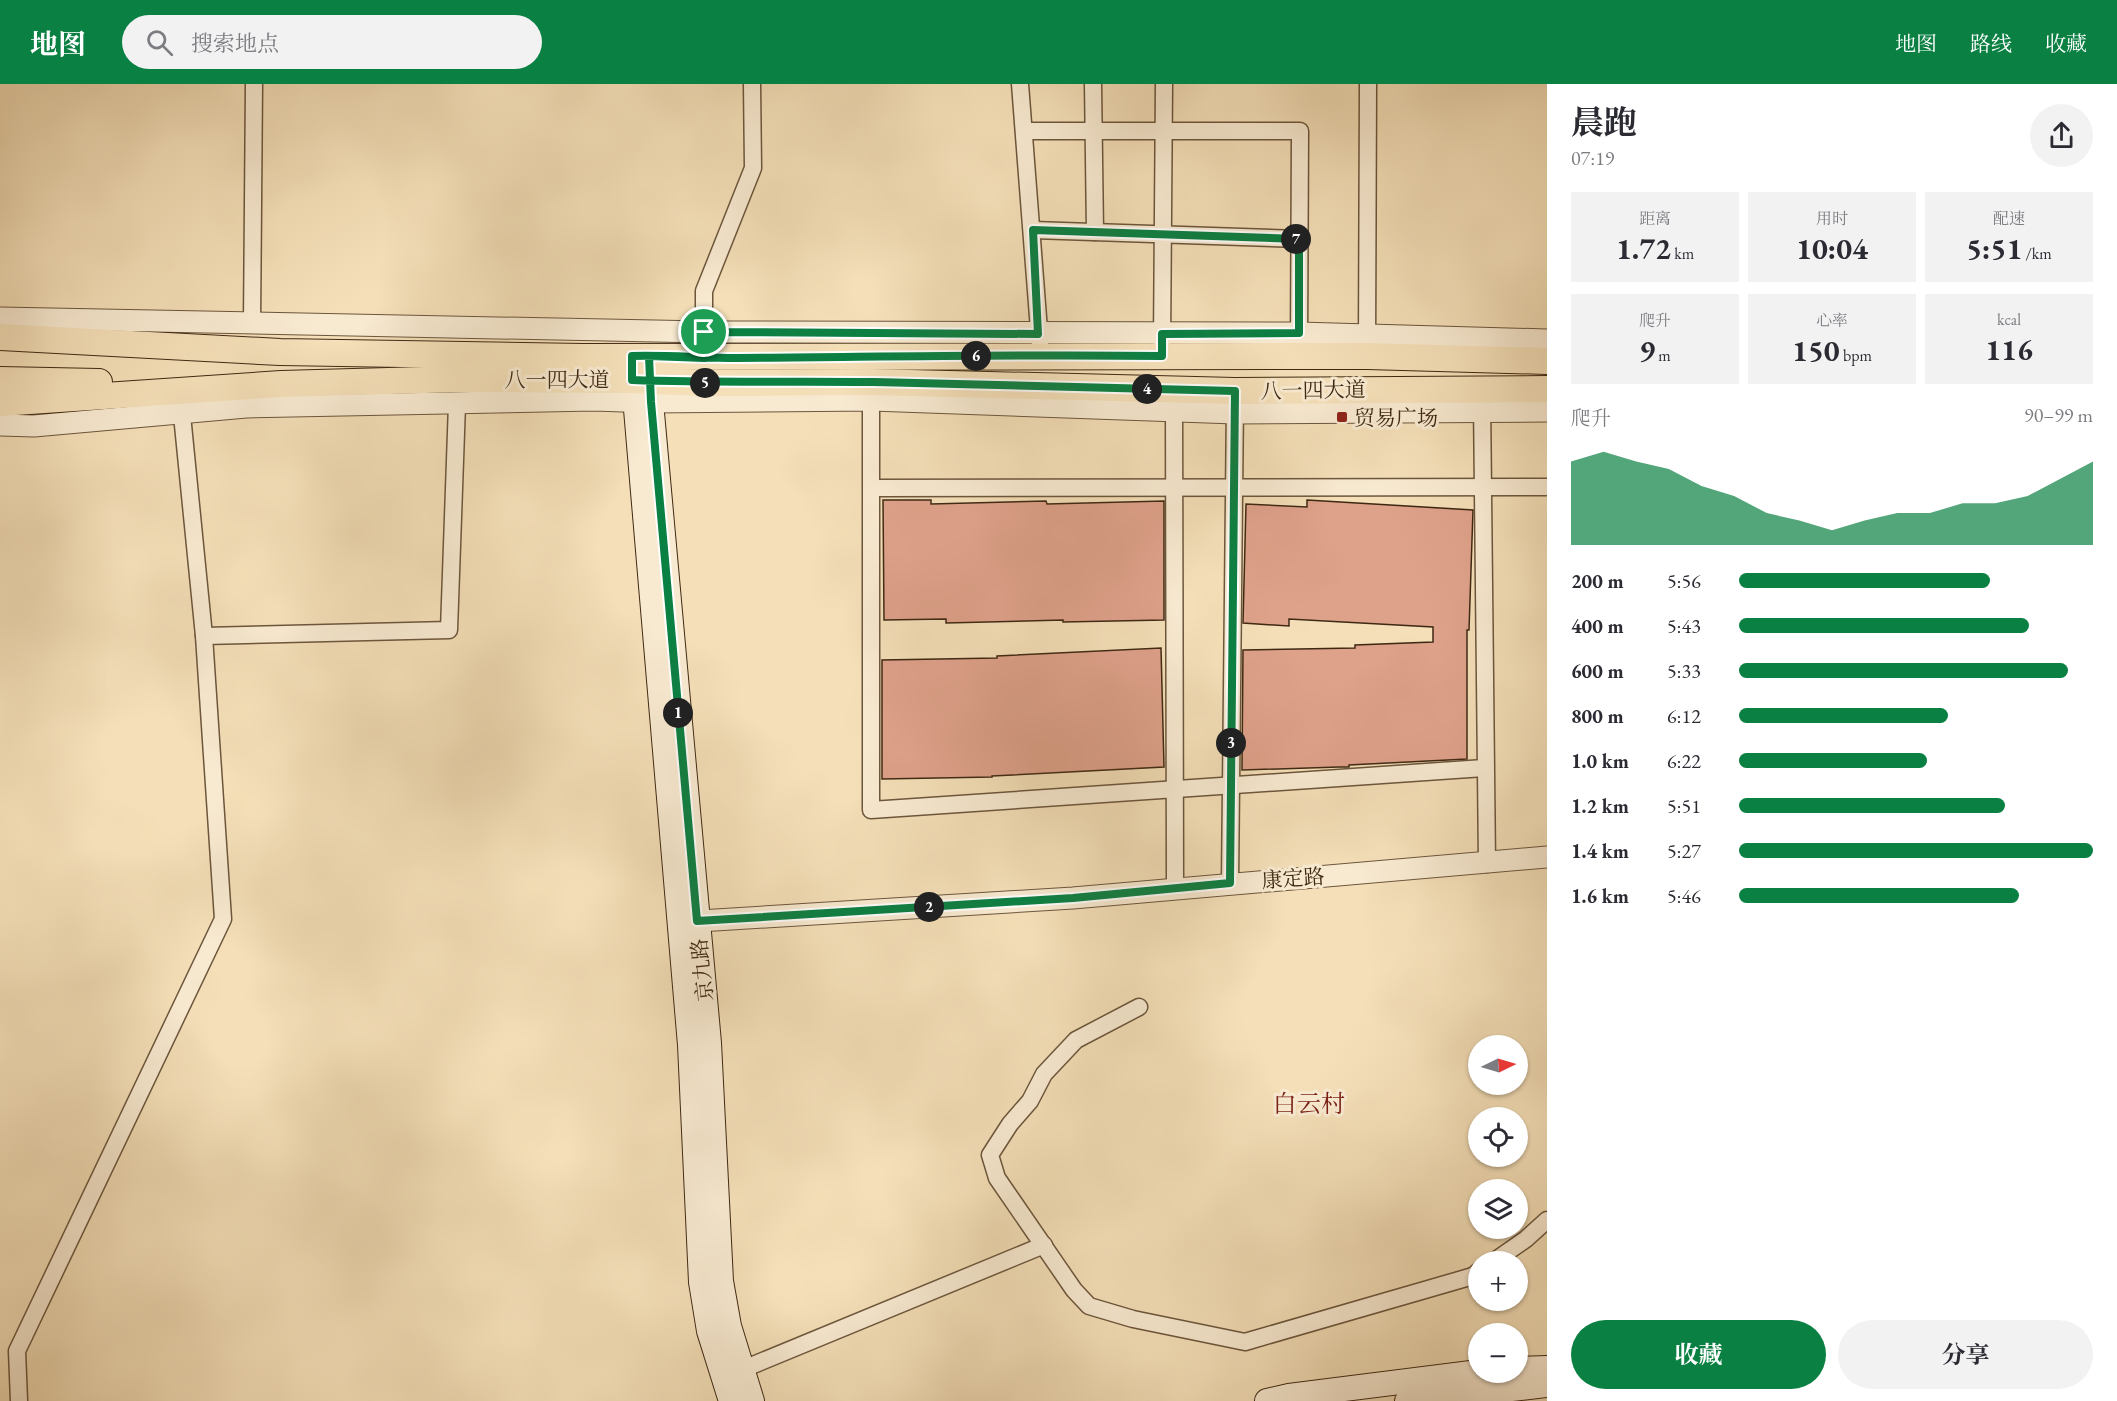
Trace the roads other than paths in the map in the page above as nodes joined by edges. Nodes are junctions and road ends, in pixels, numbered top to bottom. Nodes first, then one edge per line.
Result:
1 (254, 84) edge
2 (752, 84) edge
3 (1020, 84) edge
4 (1094, 84) edge
5 (1164, 84) edge
6 (1368, 84) edge
7 (1024, 131) junction
8 (1094, 131) junction
9 (1164, 131) junction
10 (1033, 230) junction
11 (1095, 232) junction
12 (1163, 235) junction
13 (1299, 239) junction
14 (0, 318) edge
15 (252, 324) junction
16 (704, 332) junction
17 (0, 337) edge
18 (1547, 340) edge
19 (1040, 344) junction
20 (1162, 345) junction
21 (1300, 345) junction
22 (1367, 345) junction
23 (280, 352) junction
24 (0, 353) edge
25 (705, 358) junction
26 (1547, 361) edge
27 (641, 379) junction
28 (0, 380) edge
29 (280, 384) junction
30 (1547, 389) edge
31 (871, 391) junction
32 (1482, 400) junction
33 (1174, 401) junction
34 (0, 402) edge
35 (1235, 402) junction
36 (457, 404) junction
37 (1547, 411) edge
38 (182, 415) junction
39 (0, 426) edge
40 (1174, 487) junction
41 (1235, 487) junction
42 (1482, 487) junction
43 (1547, 487) edge
44 (872, 488) junction
45 (204, 636) junction
46 (1484, 768) junction
47 (1230, 786) junction
48 (1174, 789) junction
49 (1547, 857) edge
50 (1486, 864) junction
51 (1230, 883) junction
52 (1175, 887) junction
53 (688, 922) junction
54 (1139, 1007) dead end
55 (1547, 1220) edge
56 (1044, 1245) junction
57 (1509, 1251) edge
58 (1468, 1277) edge
59 (1547, 1368) edge
60 (1528, 1369) edge
61 (731, 1373) junction
62 (1473, 1384) edge
63 (1547, 1385) edge
64 (1443, 1390) edge
65 (19, 1401) edge
66 (725, 1401) edge
67 (730, 1401) edge
68 (752, 1401) edge
69 (1267, 1401) edge
70 (1407, 1401) edge

1 - 15 street
2 - 16 street
3 - 7 street
4 - 8 street
5 - 9 street
6 - 22 street
7 - 8 street
7 - 10 street
8 - 9 street
8 - 11 street
9 - 12 street
9 - 13 street
10 - 11 street
10 - 19 street
11 - 12 street
12 - 13 street
12 - 20 street
13 - 21 street
14 - 15 street
15 - 16 street
16 - 19 street
16 - 25 street
17 - 23 main road, 八一四大道
18 - 22 street
19 - 20 main road, 八一四大道
19 - 25 main road, 八一四大道
20 - 21 main road, 八一四大道
21 - 22 main road, 八一四大道
22 - 26 main road, 八一四大道
23 - 24 main road
23 - 27 main road, 八一四大道
25 - 27 main road, 八一四大道
27 - 29 main road, 八一四大道
27 - 31 main road, 八一四大道
27 - 36 street
27 - 53 main road, 京九路
28 - 29 main road
29 - 34 main road, 八一四大道
30 - 32 main road, 八一四大道
31 - 33 main road, 八一四大道
31 - 44 street
32 - 35 main road, 八一四大道
32 - 37 street
32 - 42 street
33 - 35 main road, 八一四大道
33 - 40 street
35 - 41 street
36 - 38 street
36 - 45 street
38 - 39 street
38 - 45 street
40 - 41 street
40 - 44 street
40 - 48 street
41 - 42 street
41 - 47 street
42 - 43 street
42 - 46 street
44 - 48 street
45 - 65 street
46 - 47 street
46 - 50 street
47 - 48 street
47 - 51 street
48 - 52 street
49 - 50 street, 康定路
50 - 51 street, 康定路
51 - 52 street, 康定路
52 - 53 street, 康定路
53 - 61 main road, 京九路
54 - 56 street
55 - 57 street
56 - 58 street
56 - 61 street
59 - 60 main road
61 - 66 main road
61 - 67 main road, 京九路
61 - 68 main road, 京九路
62 - 63 main road
62 - 64 main road
64 - 69 main road
64 - 70 main road

